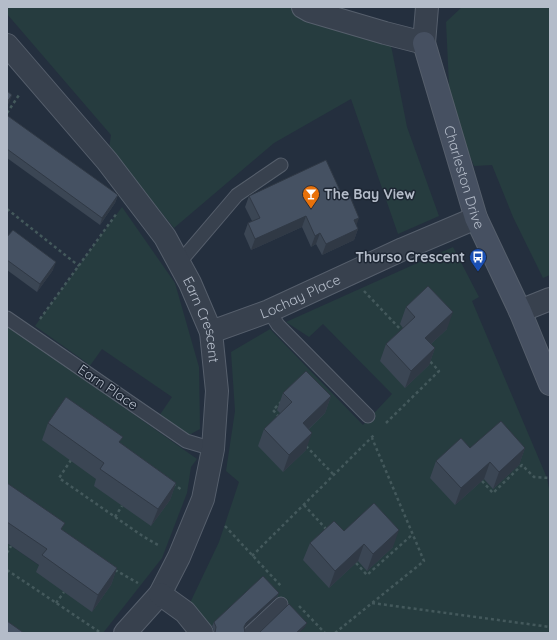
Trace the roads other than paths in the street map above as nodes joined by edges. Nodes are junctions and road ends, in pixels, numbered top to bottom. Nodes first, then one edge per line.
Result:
1 (427, 7) edge
2 (311, 8) edge
3 (424, 43) junction
4 (7, 45) edge
5 (281, 165) dead end
6 (476, 218) junction
7 (179, 263) junction
8 (550, 299) edge
9 (269, 311) junction
10 (520, 311) junction
11 (7, 318) edge
12 (211, 332) junction
13 (550, 384) edge
14 (368, 416) dead end
15 (213, 449) junction
16 (160, 594) junction
17 (281, 604) dead end
18 (125, 633) edge
19 (202, 633) edge
20 (250, 633) edge

1 - 3 street, Charleston Drive
2 - 3 street
3 - 6 street, Charleston Drive
4 - 7 street, Earn Crescent
5 - 7 lane
6 - 9 street, Lochay Place
6 - 10 street, Charleston Drive
7 - 12 street, Earn Crescent
8 - 10 street
9 - 12 street, Lochay Place
9 - 14 lane
10 - 13 street, Charleston Drive
11 - 15 lane, Earn Place
12 - 15 street, Earn Crescent
15 - 16 street, Earn Crescent
16 - 18 street, Earn Crescent
16 - 19 street
17 - 20 lane

